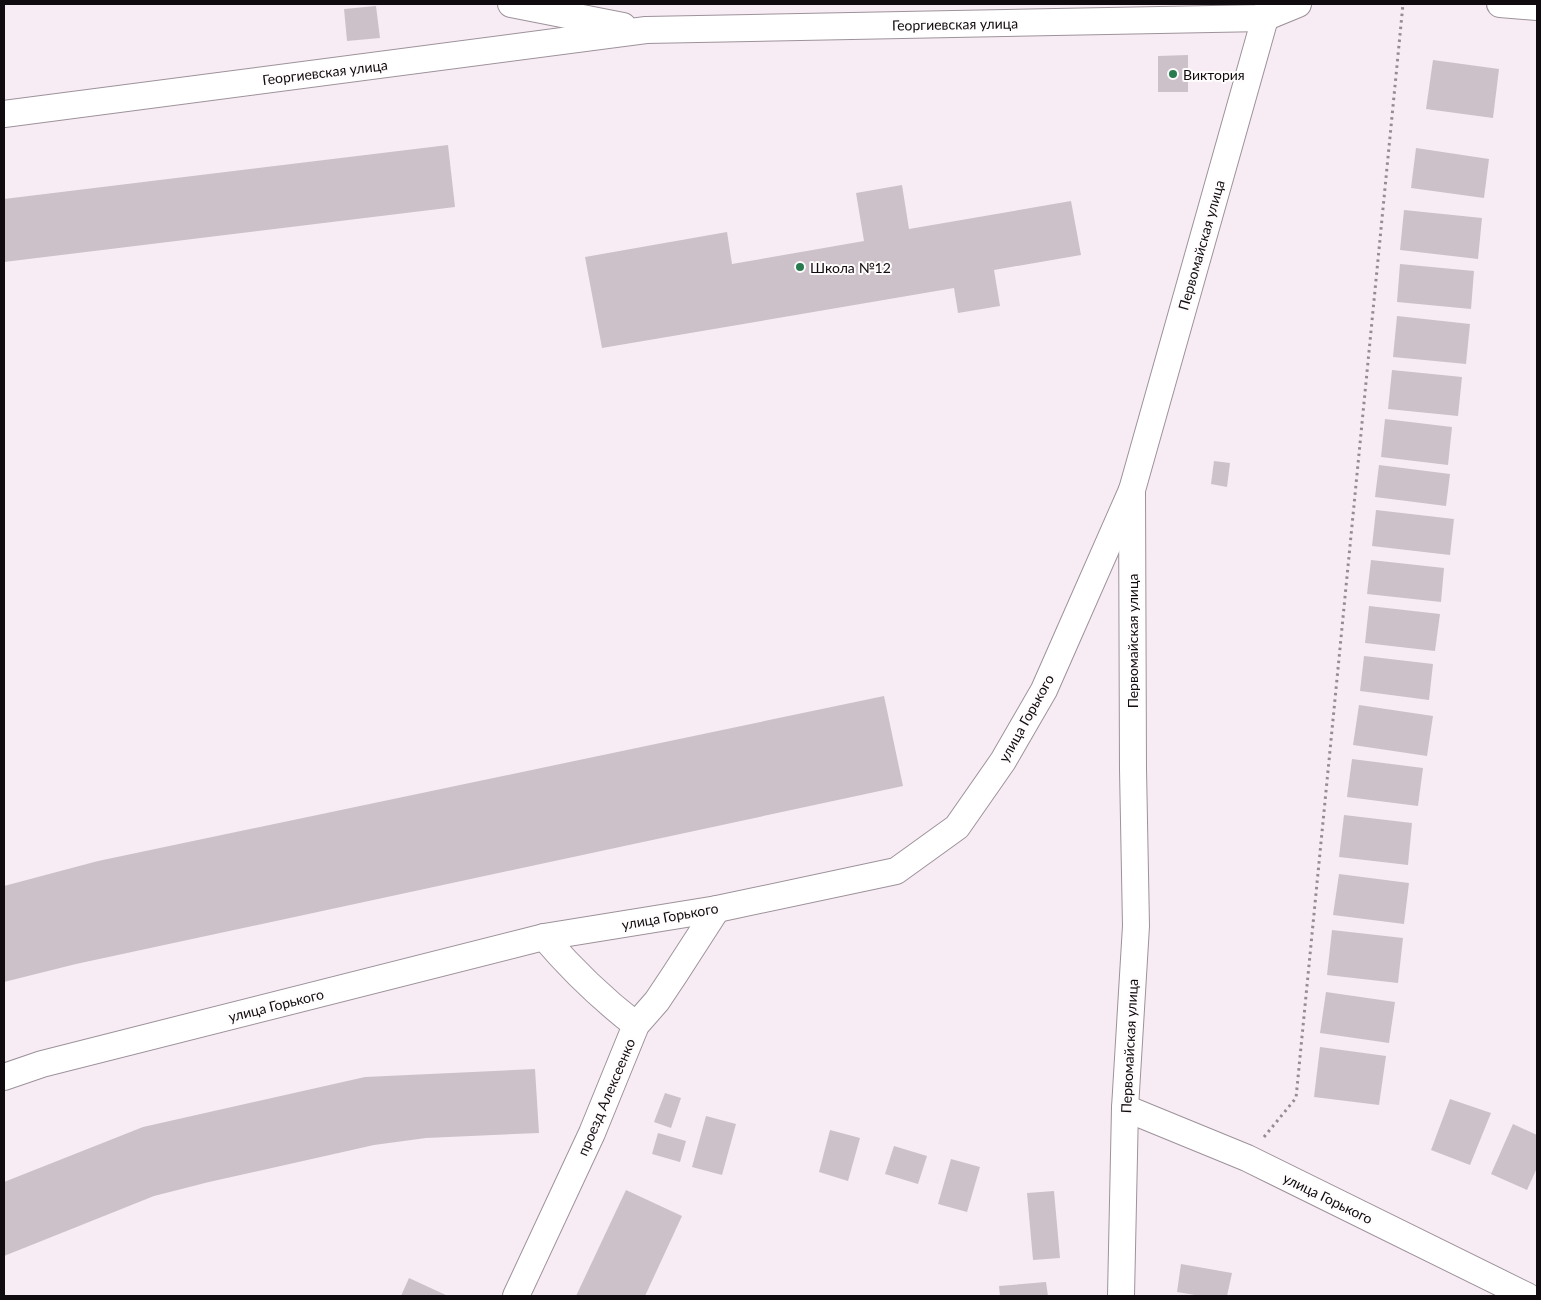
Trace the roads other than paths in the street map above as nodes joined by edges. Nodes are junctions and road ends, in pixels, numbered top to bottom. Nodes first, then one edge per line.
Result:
1 (511, 4) edge
2 (1298, 4) edge
3 (1500, 4) edge
4 (1537, 7) edge
5 (1267, 11) edge
6 (646, 30) junction
7 (4, 114) edge
8 (1132, 490) junction
9 (716, 909) junction
10 (544, 937) junction
11 (636, 1026) junction
12 (4, 1078) edge
13 (1125, 1108) junction
14 (516, 1296) edge
15 (1121, 1296) edge
16 (1528, 1296) edge

1 - 6 street, Георгиевская улица
2 - 5 street
3 - 4 street
5 - 6 street, Георгиевская улица
5 - 8 street, Первомайская улица
6 - 7 street, Георгиевская улица
8 - 9 street, улица Горького
8 - 13 street, Первомайская улица
9 - 10 street, улица Горького
9 - 11 street, проезд Алексеенко
10 - 11 street
10 - 12 street, улица Горького
11 - 14 street, проезд Алексеенко
13 - 15 street, Первомайская улица
13 - 16 street, улица Горького

